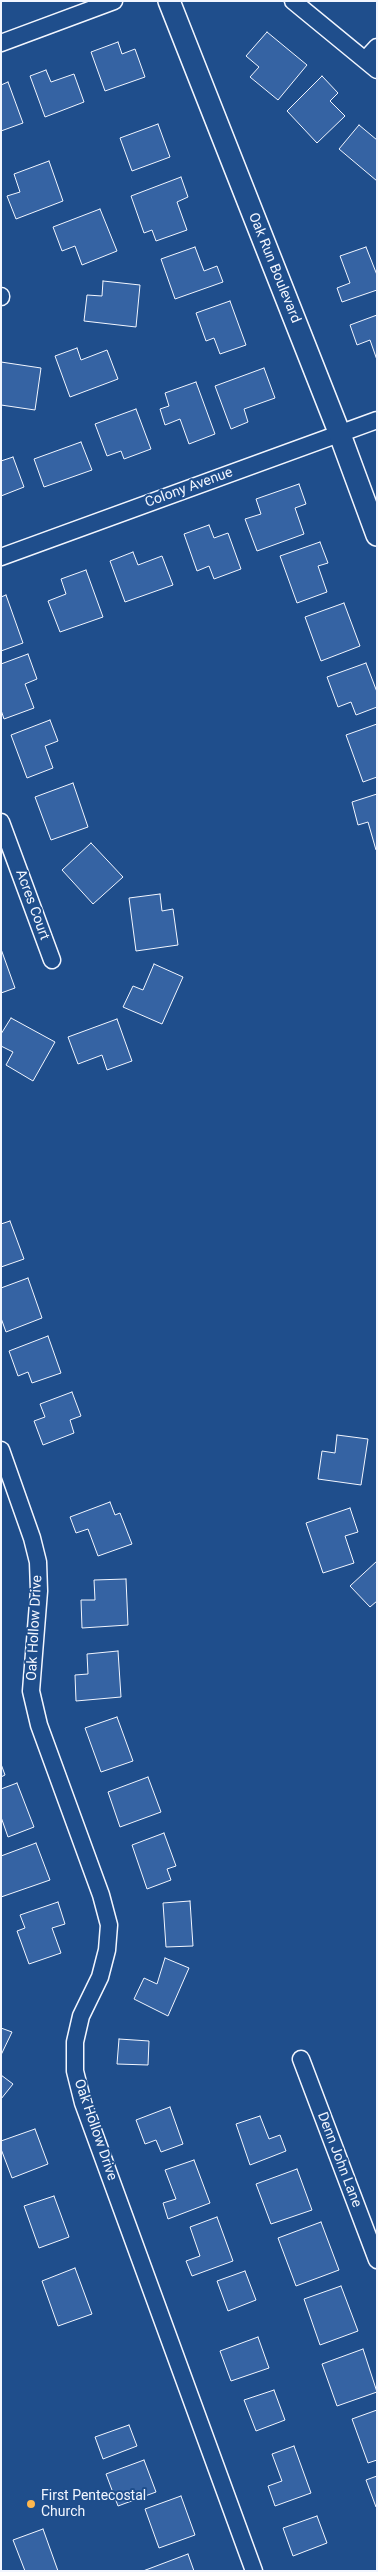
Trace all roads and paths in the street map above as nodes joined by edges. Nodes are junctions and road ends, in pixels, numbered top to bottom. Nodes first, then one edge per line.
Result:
1 (114, 1) edge
2 (169, 1) edge
3 (294, 1) edge
4 (1, 43) edge
5 (377, 47) edge
6 (371, 65) edge
7 (377, 420) edge
8 (339, 432) junction
9 (377, 535) edge
10 (1, 557) edge
11 (1, 822) edge
12 (52, 960) dead end
13 (1, 1450) edge
14 (301, 2060) dead end
15 (377, 2260) edge
16 (254, 2571) edge

1 - 4 street
2 - 8 street, Oak Run Boulevard
3 - 6 street
5 - 6 street
7 - 8 street, Colony Avenue
8 - 9 street, Oak Run Boulevard
8 - 10 street, Colony Avenue
11 - 12 street, Acres Court
13 - 16 street, Oak Hollow Drive
14 - 15 street, Denn John Lane

